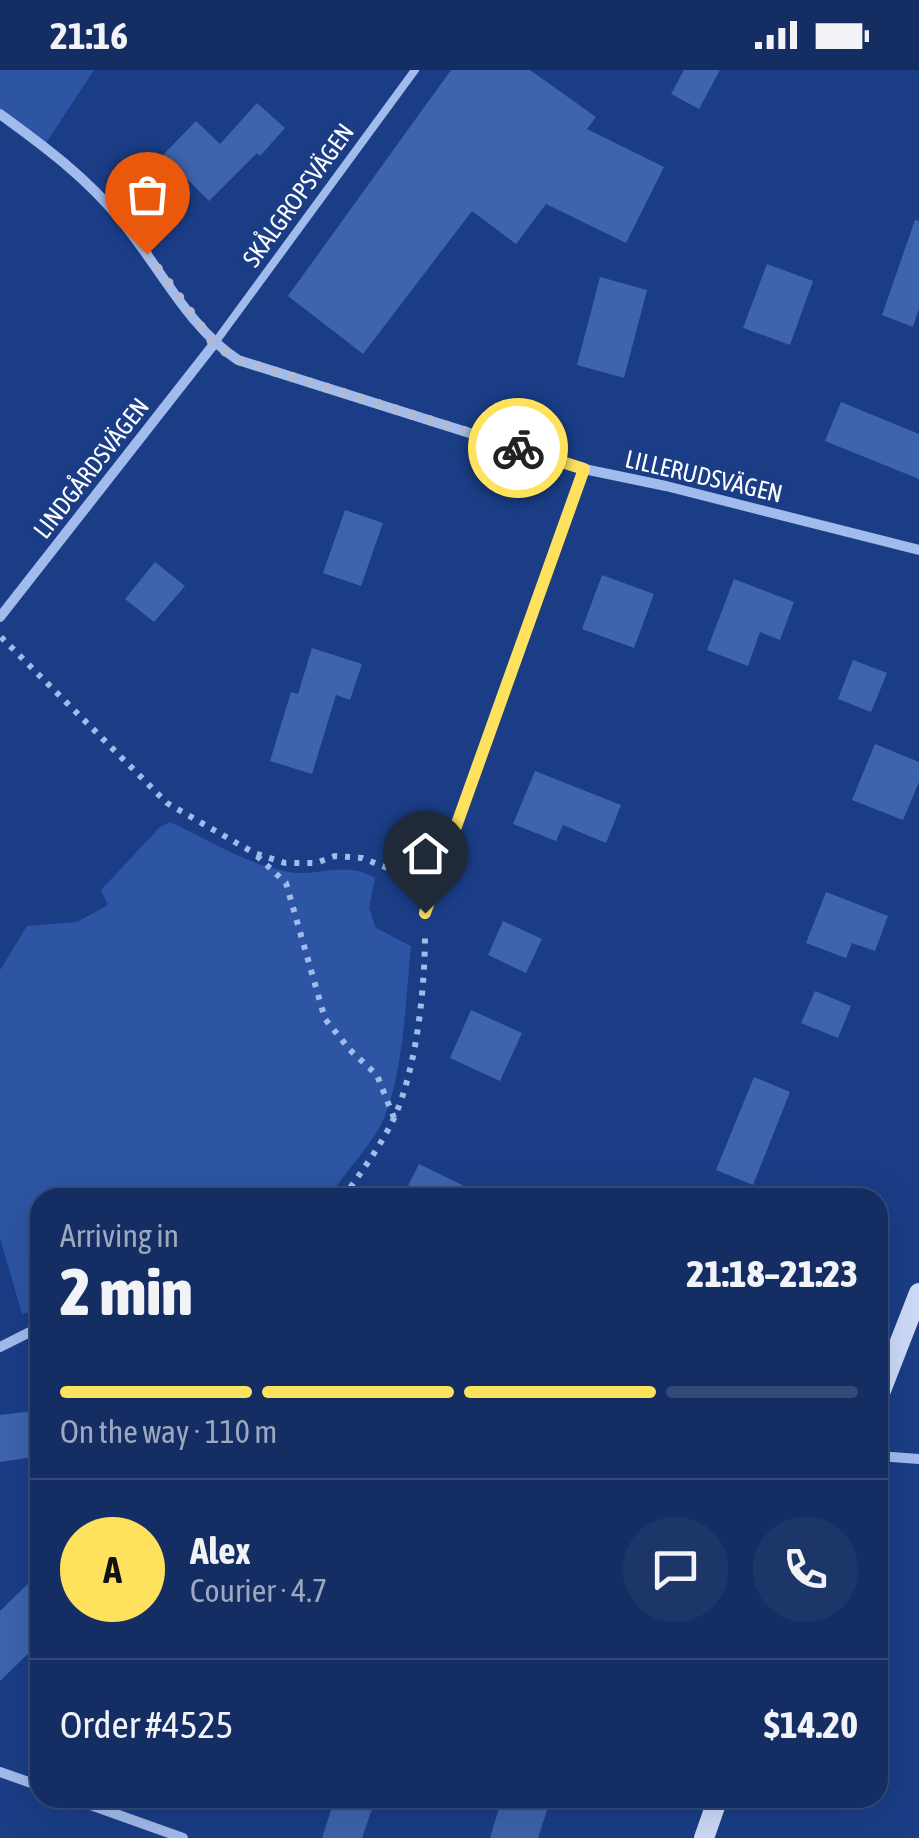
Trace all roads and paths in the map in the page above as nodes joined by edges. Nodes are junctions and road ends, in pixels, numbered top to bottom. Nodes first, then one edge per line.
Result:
1 (414, 70) edge
2 (0, 114) edge
3 (214, 344) junction
4 (584, 469) junction
5 (919, 550) edge
6 (0, 617) edge
7 (0, 636) edge
8 (254, 853) junction
9 (433, 886) junction
10 (425, 913) joint
11 (394, 1118) junction
12 (349, 1188) edge
13 (919, 1293) edge
14 (30, 1332) edge
15 (0, 1347) edge
16 (888, 1372) edge
17 (888, 1457) edge
18 (919, 1459) edge
19 (0, 1772) edge
20 (30, 1782) edge
21 (99, 1808) edge
22 (714, 1808) edge
23 (183, 1838) edge
24 (704, 1838) edge

1 - 3 lane, SKÅLGROPSVÄGEN
2 - 3 street, LILLERUDSVÄGEN
3 - 4 street, LILLERUDSVÄGEN
3 - 6 street, LINDGÅRDSVÄGEN
4 - 5 street, LILLERUDSVÄGEN
4 - 9 street
7 - 8 path
8 - 9 path
8 - 11 path
9 - 10 street
10 - 11 path
11 - 12 path
13 - 16 main road
14 - 15 street
17 - 18 street
19 - 20 street
21 - 23 street
22 - 24 main road

